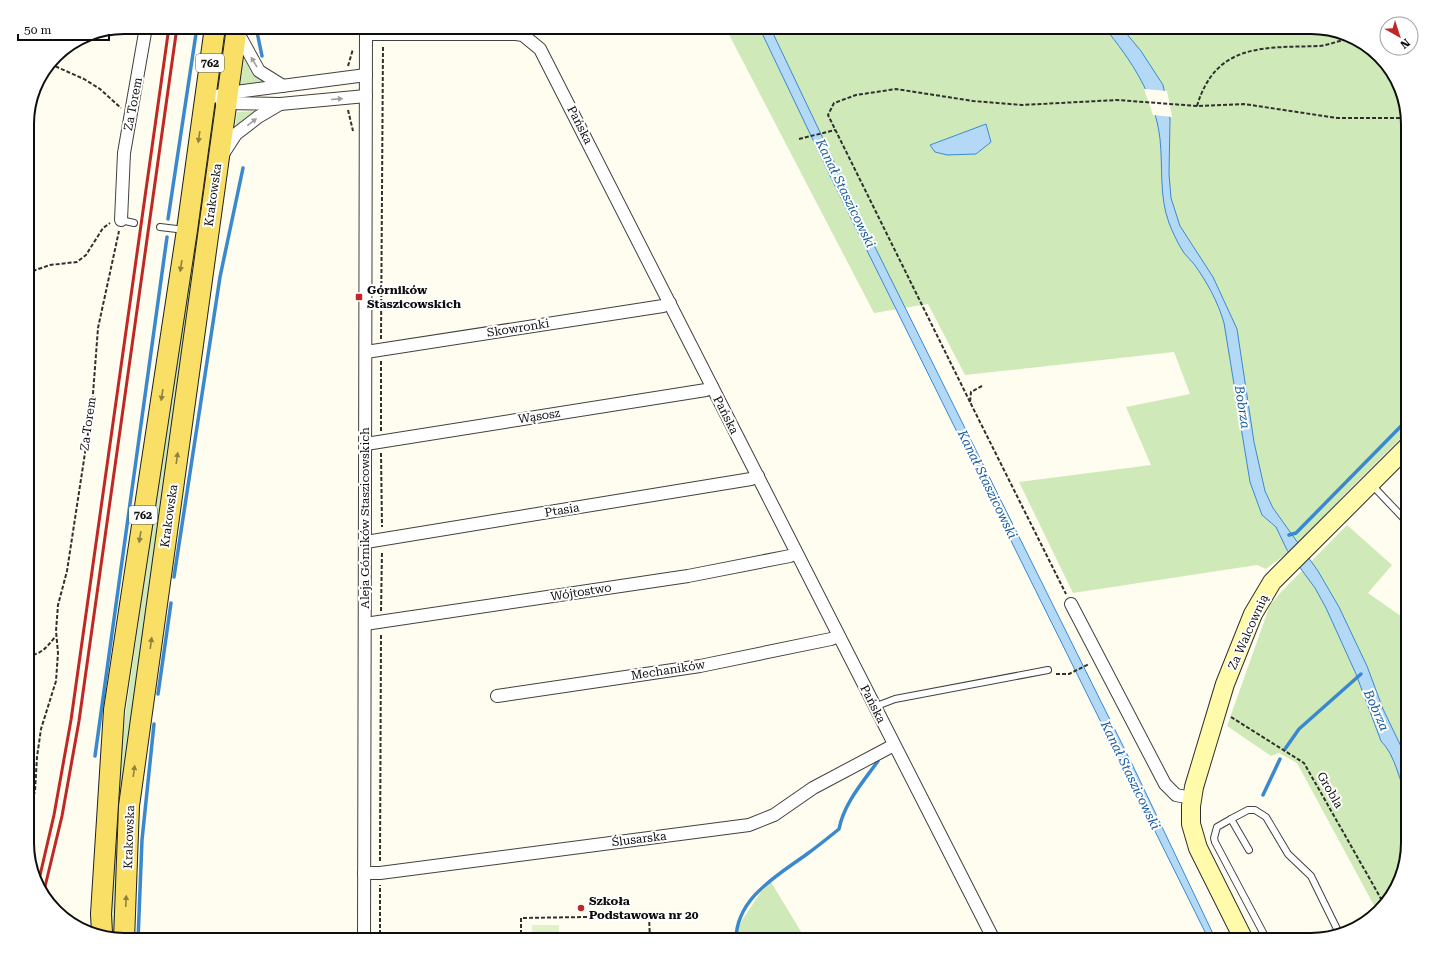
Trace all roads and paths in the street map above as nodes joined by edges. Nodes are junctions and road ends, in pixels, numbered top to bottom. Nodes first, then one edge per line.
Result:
1 (145, 34) edge
2 (214, 34) edge
3 (235, 34) edge
4 (239, 34) edge
5 (366, 34) edge
6 (516, 34) edge
7 (1342, 40) edge
8 (382, 51) dead end
9 (55, 66) edge
10 (366, 75) junction
11 (283, 86) junction
12 (366, 96) junction
13 (227, 98) junction
14 (205, 99) junction
15 (280, 104) junction
16 (1197, 106) junction
17 (130, 114) junction
18 (1401, 118) edge
19 (835, 130) junction
20 (799, 139) dead end
21 (218, 162) junction
22 (121, 220) junction
23 (134, 224) dead end
24 (160, 227) dead end
25 (187, 230) junction
26 (34, 271) edge
27 (670, 303) junction
28 (381, 350) junction
29 (366, 352) junction
30 (982, 386) dead end
31 (712, 387) junction
32 (970, 402) junction
33 (381, 441) junction
34 (366, 444) junction
35 (1401, 453) edge
36 (758, 476) junction
37 (1371, 484) junction
38 (1401, 515) edge
39 (382, 540) junction
40 (366, 542) junction
41 (796, 553) junction
42 (1071, 604) joint
43 (381, 622) junction
44 (365, 624) junction
45 (56, 636) junction
46 (838, 636) junction
47 (34, 655) edge
48 (1089, 664) dead end
49 (1048, 670) dead end
50 (1058, 675) dead end
51 (497, 696) dead end
52 (874, 707) junction
53 (1227, 720) dead end
54 (894, 745) junction
55 (34, 795) edge
56 (1192, 798) junction
57 (1231, 818) junction
58 (1249, 850) dead end
59 (364, 873) junction
60 (380, 873) junction
61 (1381, 899) edge
62 (1337, 929) edge
63 (102, 930) edge
64 (124, 933) edge
65 (364, 933) edge
66 (380, 933) edge
67 (521, 933) edge
68 (650, 933) edge
69 (990, 933) edge
70 (1240, 933) edge
71 (1262, 933) edge

1 - 17 street, Za Torem
2 - 14 main road, Krakowska / 762
3 - 13 main road, Krakowska / 762
11 -> 4 street, Krakowska
5 - 10 street, Aleja Górników Staszicowskich
6 - 27 street, Pańska
7 - 16 path
8 - 28 path
9 - 17 path
10 - 11 street
10 - 12 street, Aleja Górników Staszicowskich
11 - 13 street
15 -> 12 street
12 - 29 street, Aleja Górników Staszicowskich
13 - 14 street
13 - 15 street
13 - 21 main road, Krakowska / 762
14 -> 25 main road, Krakowska / 762
21 -> 15 street
16 - 18 path
16 - 19 path
17 - 22 street, Za Torem
19 - 20 path
19 - 32 path
64 -> 21 main road, Krakowska / 762
22 - 23 lane
22 - 26 path
22 - 45 path, Za Torem
24 - 25 lane
25 -> 63 main road, Krakowska / 762
27 - 28 street, Skowronki
27 - 31 street, Pańska
28 - 29 street, Skowronki
28 - 33 path
29 - 34 street, Aleja Górników Staszicowskich
30 - 32 path
31 - 33 street, Wąsosz
31 - 36 street, Pańska
32 - 42 path
33 - 34 street, Wąsosz
33 - 39 path
34 - 40 street, Aleja Górników Staszicowskich
35 - 37 main road, Za Walcownią
36 - 39 street, Ptasia
36 - 41 street, Pańska
37 - 38 lane
37 - 56 main road, Za Walcownią
39 - 40 street, Ptasia
39 - 43 path
40 - 44 street, Aleja Górników Staszicowskich
41 - 43 street, Wójtostwo
41 - 46 street, Pańska
42 - 56 street
43 - 44 street, Wójtostwo
43 - 60 path
44 - 59 street, Aleja Górników Staszicowskich
45 - 47 path
45 - 55 path, Za Torem
46 - 51 street, Mechaników
46 - 52 street, Pańska
48 - 50 path
49 - 52 lane
52 - 54 street, Pańska
53 - 61 path, Grobla
54 - 60 street, Ślusarska
54 - 69 street, Pańska
56 - 70 main road, Za Walcownią
57 - 58 lane
57 - 62 lane
57 - 71 lane
59 - 60 street, Ślusarska
59 - 65 street, Aleja Górników Staszicowskich
60 - 66 path
67 - 68 path

